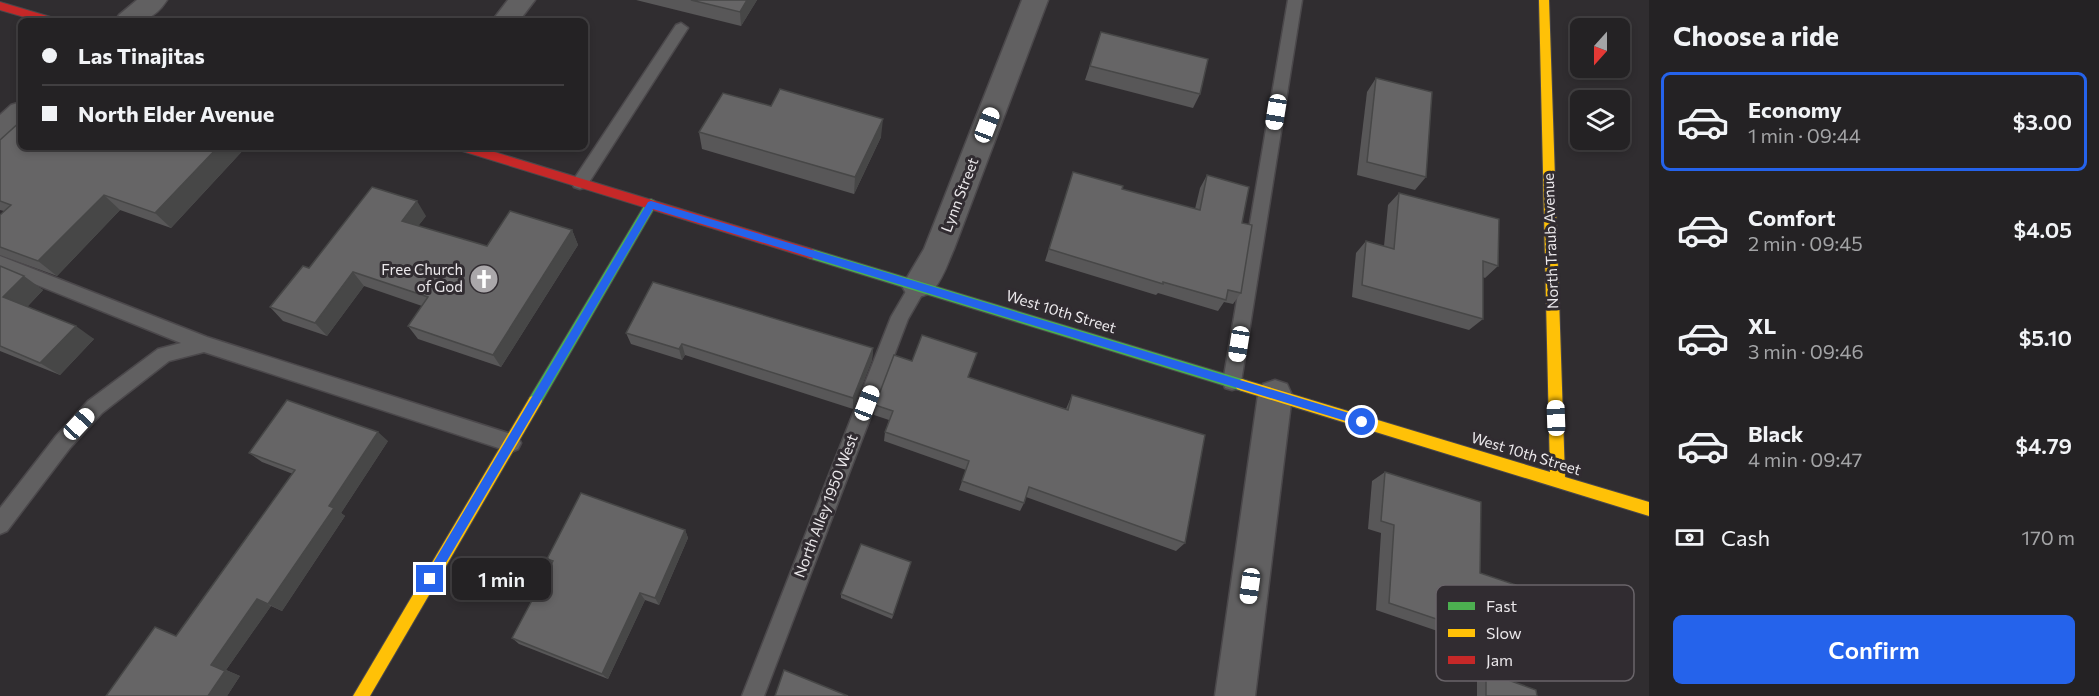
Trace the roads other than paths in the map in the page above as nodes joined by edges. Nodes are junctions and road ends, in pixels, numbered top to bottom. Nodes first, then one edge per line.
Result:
1 (154, 0) edge
2 (522, 0) edge
3 (1035, 0) edge
4 (1295, 0) edge
5 (1544, 0) edge
6 (0, 6) edge
7 (41, 18) edge
8 (132, 18) edge
9 (507, 18) edge
10 (681, 28) dead end
11 (18, 115) edge
12 (0, 131) edge
13 (473, 150) edge
14 (580, 183) junction
15 (651, 204) junction
16 (0, 263) edge
17 (918, 286) junction
18 (204, 344) junction
19 (1232, 382) junction
20 (1275, 395) junction
21 (511, 443) junction
22 (1558, 482) junction
23 (1649, 509) edge
24 (0, 524) edge
25 (361, 696) edge
26 (753, 696) edge
27 (1235, 696) edge

1 - 8 street
2 - 9 street
3 - 17 street, Lynn Street
4 - 19 lane
5 - 22 main road, North Traub Avenue
6 - 7 main road
10 - 14 lane
11 - 12 street
13 - 14 main road, West 10th Street
14 - 15 main road, West 10th Street
15 - 17 main road, West 10th Street
15 - 21 main road
16 - 18 lane
17 - 19 main road, West 10th Street
17 - 26 lane, North Alley 1950 West
18 - 21 lane
18 - 24 lane
19 - 20 main road, West 10th Street
20 - 22 main road, West 10th Street
20 - 27 street
21 - 25 main road
22 - 23 main road, West 10th Street

